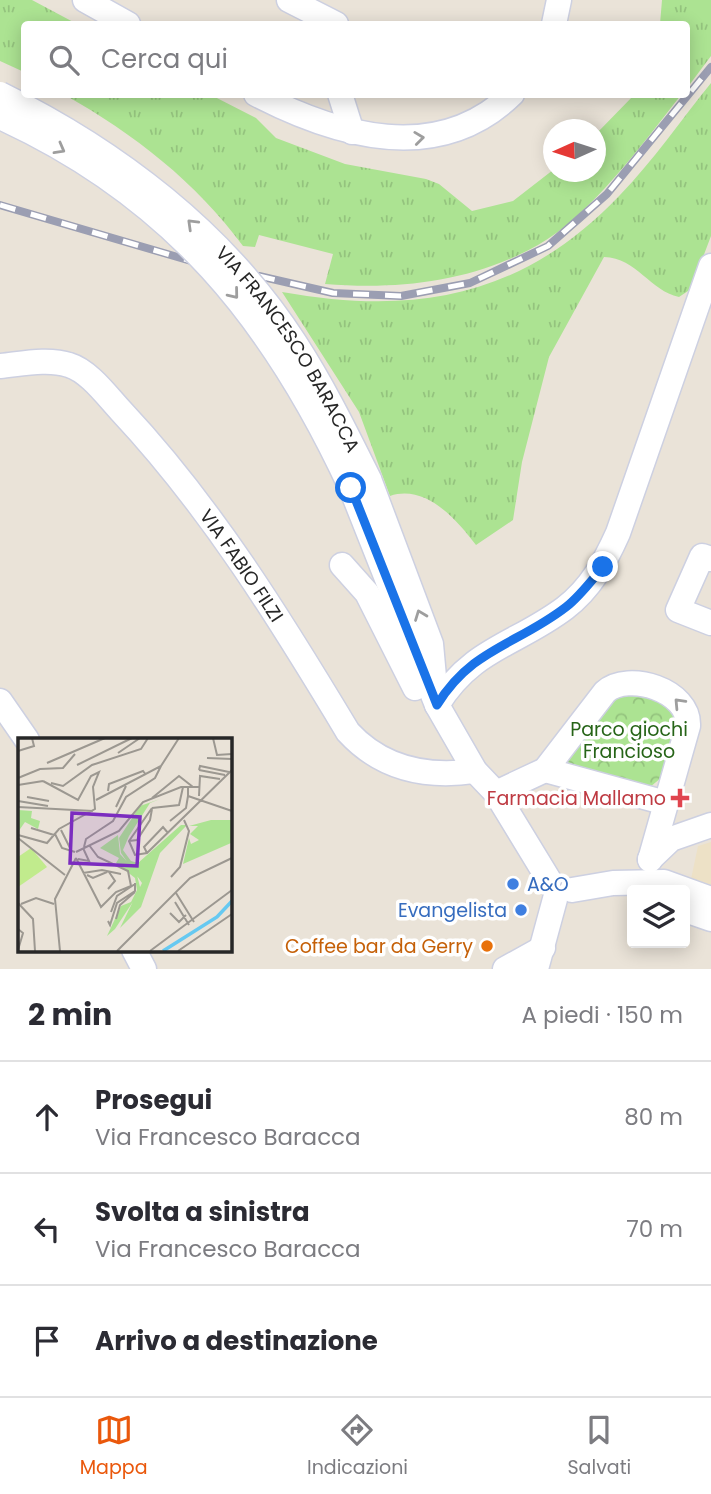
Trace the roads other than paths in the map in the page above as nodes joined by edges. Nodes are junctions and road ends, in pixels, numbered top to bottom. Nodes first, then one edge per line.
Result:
1 (85, 0) edge
2 (289, 0) edge
3 (559, 0) edge
4 (123, 21) edge
5 (330, 21) edge
6 (555, 21) edge
7 (0, 94) edge
8 (264, 98) edge
9 (306, 98) edge
10 (341, 98) edge
11 (507, 98) edge
12 (284, 108) junction
13 (0, 117) edge
14 (352, 132) junction
15 (711, 265) edge
16 (11, 365) edge
17 (0, 384) edge
18 (360, 484) junction
19 (711, 559) edge
20 (342, 565) dead end
21 (711, 623) edge
22 (0, 701) edge
23 (437, 705) junction
24 (26, 738) edge
25 (545, 770) junction
26 (475, 771) junction
27 (496, 793) junction
28 (666, 803) junction
29 (711, 825) edge
30 (650, 860) junction
31 (639, 885) edge
32 (645, 885) edge
33 (672, 885) edge
34 (627, 886) edge
35 (559, 889) junction
36 (690, 891) edge
37 (711, 899) edge
38 (690, 912) edge
39 (711, 919) edge
40 (135, 951) edge
41 (540, 958) edge
42 (144, 969) edge
43 (505, 969) edge

1 - 4 street
2 - 5 street
3 - 6 street
18 -> 7 street, VIA FRANCESCO BARACCA, bridge
8 - 12 street
9 - 12 street
10 - 14 street
14 -> 11 street
12 - 14 street
13 -> 18 street, VIA FRANCESCO BARACCA, bridge
15 - 23 street
16 - 17 street
16 - 26 street, VIA FABIO FILZI
18 - 23 street, VIA FRANCESCO BARACCA
19 - 21 street
20 - 23 street
22 - 24 street
23 - 26 street, VIA FRANCESCO BARACCA
25 - 27 street
25 - 28 street
28 -> 25 street
26 - 27 street, VIA FRANCESCO BARACCA
27 - 35 street, VIA FRANCESCO BARACCA
28 - 30 street
29 - 30 street
30 - 31 street
32 - 33 street
34 - 35 street
35 - 41 street
36 - 37 street
38 - 39 street
40 - 42 street
41 - 43 street

